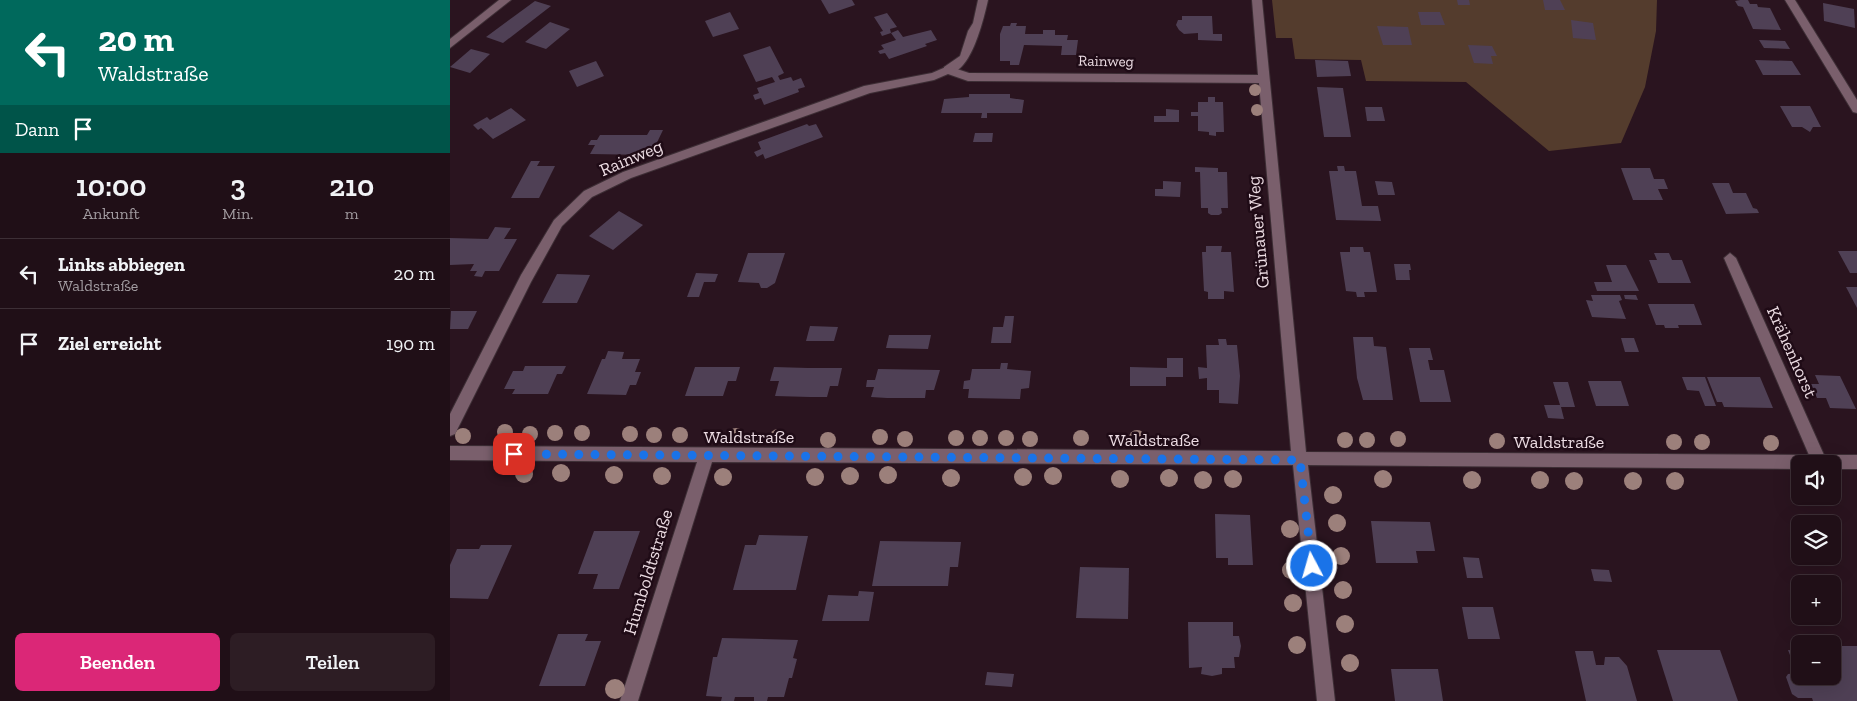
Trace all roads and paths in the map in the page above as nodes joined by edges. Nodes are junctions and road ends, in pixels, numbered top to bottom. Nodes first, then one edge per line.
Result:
1 (506, 0) edge
2 (983, 0) edge
3 (1257, 0) edge
4 (1790, 0) edge
5 (450, 44) edge
6 (948, 70) junction
7 (1264, 79) junction
8 (1857, 109) edge
9 (1730, 258) dead end
10 (450, 429) edge
11 (450, 453) edge
12 (1817, 455) edge
13 (706, 456) junction
14 (1300, 460) junction
15 (1791, 462) edge
16 (1841, 462) edge
17 (1857, 462) edge
18 (629, 701) edge
19 (1326, 701) edge

1 - 5 street
2 - 6 street, Rainweg
3 - 7 street, Grünauer Weg
4 - 8 street
6 - 7 street, Rainweg
6 - 10 street, Rainweg
7 - 14 street, Grünauer Weg
9 - 12 street, Krähenhorst
11 - 13 street, Waldstraße
13 - 14 street, Waldstraße
13 - 18 street, Humboldtstraße
14 - 15 street, Waldstraße
14 - 19 street, Grünauer Weg
16 - 17 street, Waldstraße

